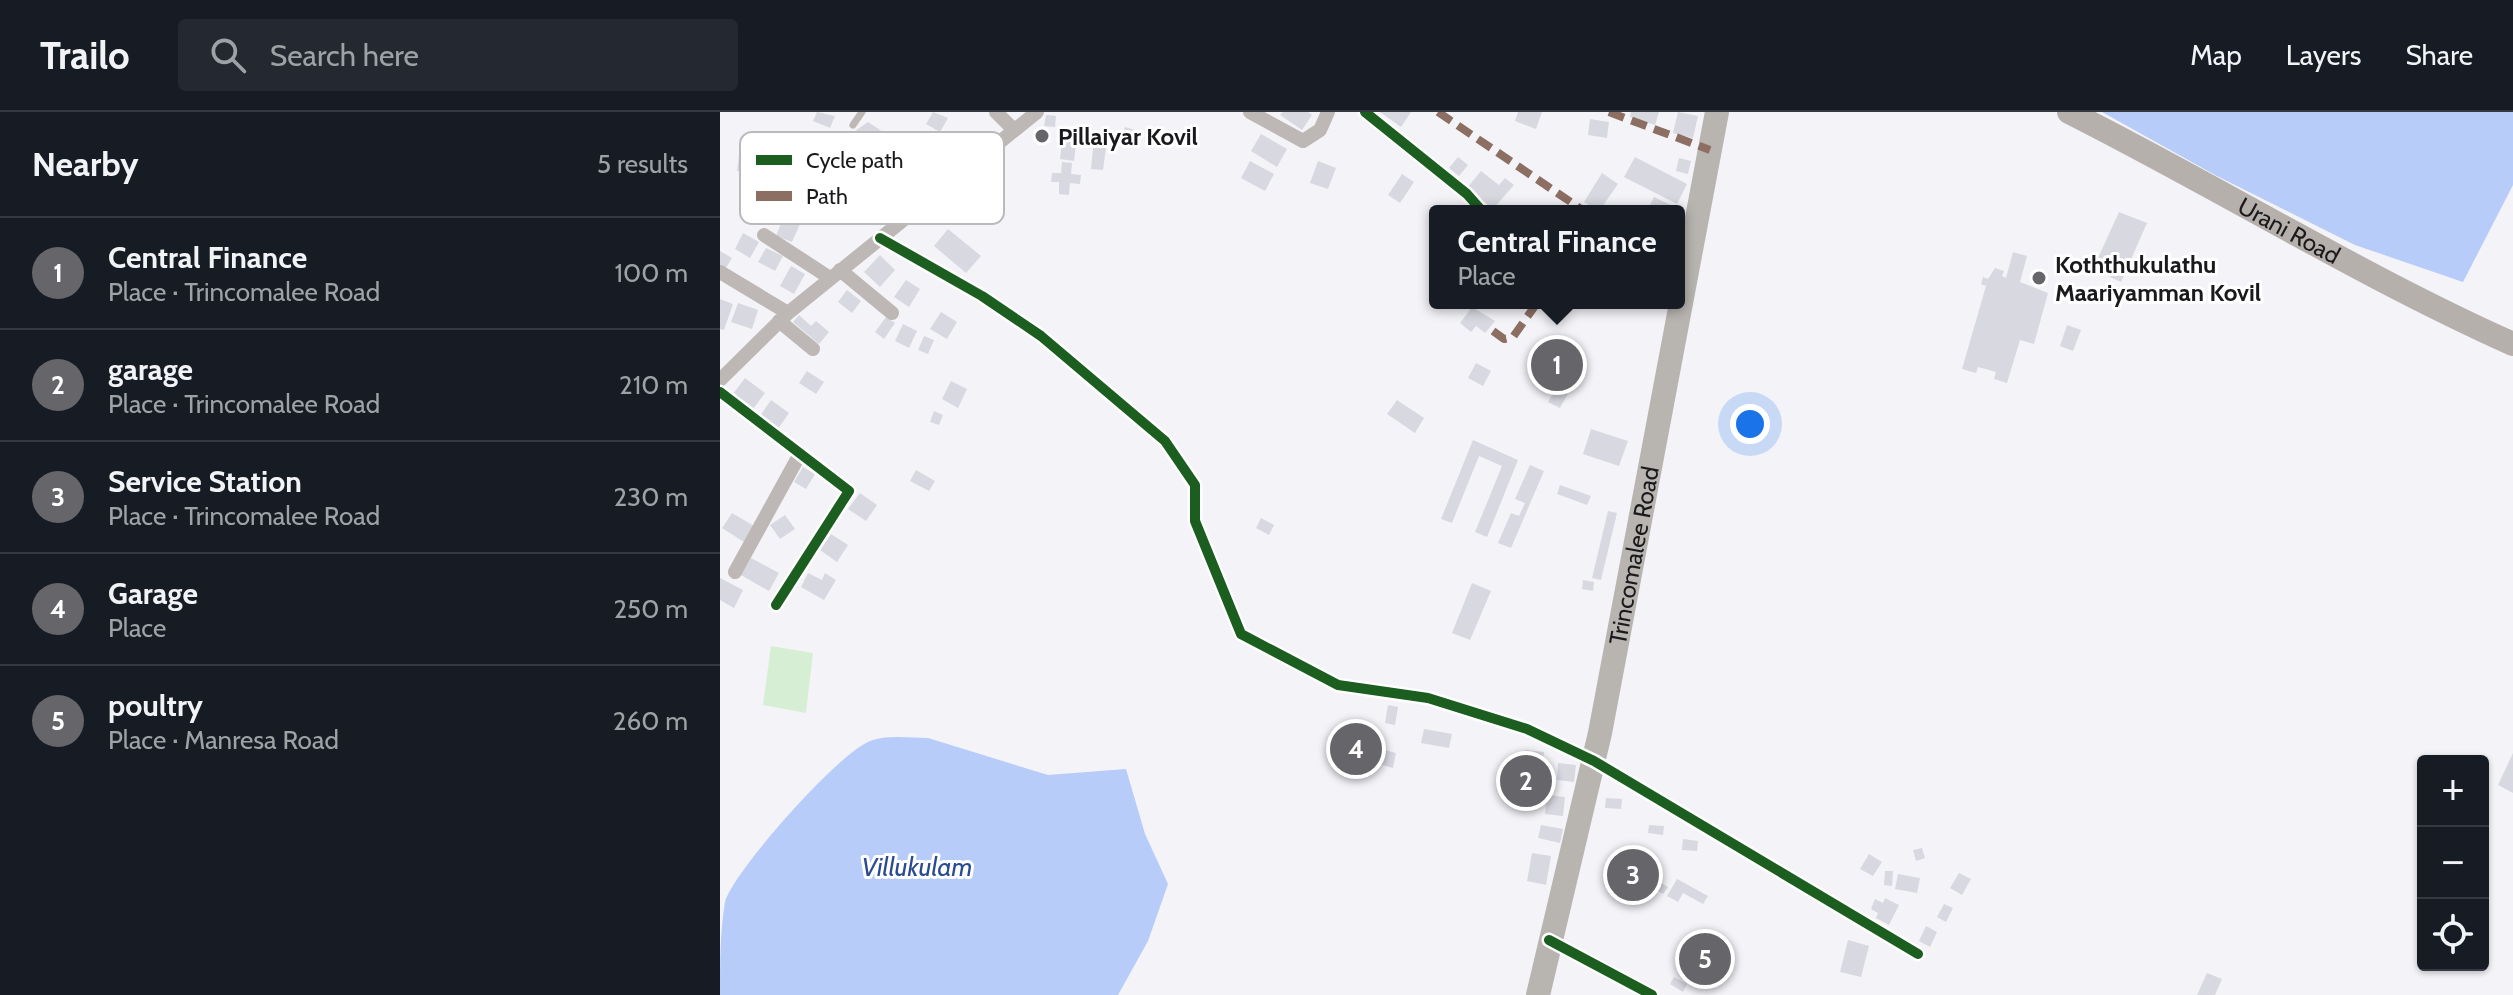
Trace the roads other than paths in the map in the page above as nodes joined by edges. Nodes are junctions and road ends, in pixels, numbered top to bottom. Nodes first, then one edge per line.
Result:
1 (862, 112) edge
2 (996, 112) edge
3 (1037, 112) edge
4 (1250, 112) edge
5 (1328, 112) edge
6 (1365, 112) edge
7 (1717, 112) edge
8 (2069, 112) edge
9 (853, 125) dead end
10 (1013, 129) junction
11 (1004, 136) edge
12 (1477, 205) edge
13 (896, 224) edge
14 (764, 235) dead end
15 (880, 238) junction
16 (1685, 256) edge
17 (720, 272) edge
18 (835, 274) junction
19 (1675, 309) edge
20 (892, 313) dead end
21 (783, 317) junction
22 (2513, 344) edge
23 (813, 349) dead end
24 (721, 381) edge
25 (800, 454) junction
26 (735, 572) dead end
27 (776, 605) dead end
28 (1594, 761) junction
29 (1549, 940) junction
30 (1918, 954) dead end
31 (1538, 995) edge
32 (1652, 995) edge

1 - 9 lane
2 - 10 street
3 - 10 street
4 - 5 street
6 - 12 street
7 - 16 highway, Trincomalee Road
8 - 22 main road, Urani Road
10 - 11 street
13 - 15 street
14 - 18 street
15 - 18 street
15 - 28 street
17 - 21 street
18 - 20 street
18 - 21 street
19 - 28 highway, Trincomalee Road
21 - 23 street
21 - 24 street
24 - 25 street
25 - 26 street
25 - 27 street
28 - 29 highway, Trincomalee Road
28 - 30 street
29 - 31 highway, Trincomalee Road
29 - 32 street

